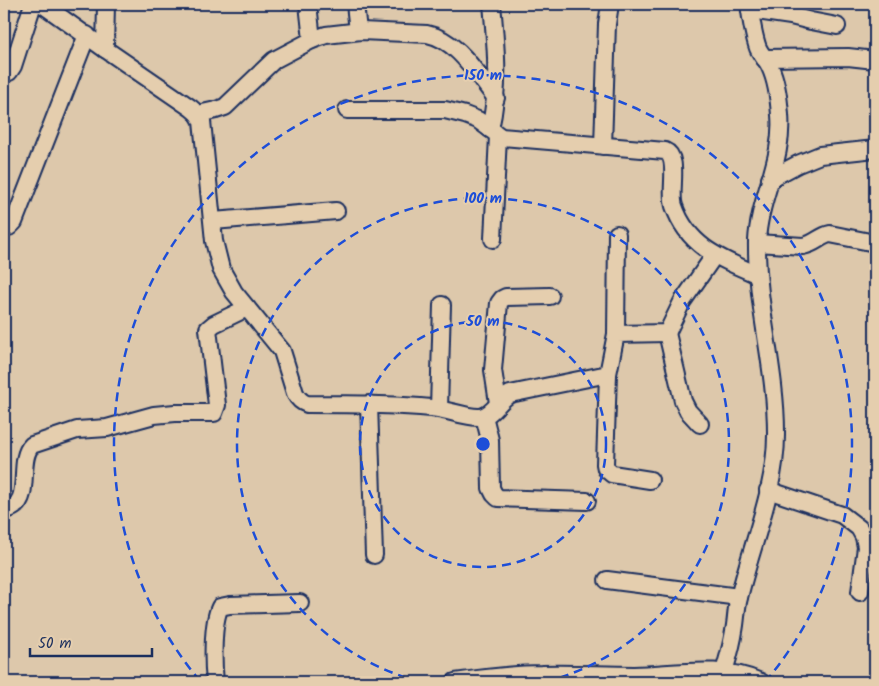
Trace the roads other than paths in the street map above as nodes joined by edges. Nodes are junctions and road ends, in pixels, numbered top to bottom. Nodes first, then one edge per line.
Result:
1 (34, 4) edge
2 (42, 4) edge
3 (106, 4) edge
4 (308, 4) edge
5 (355, 4) edge
6 (492, 4) edge
7 (610, 4) edge
8 (749, 7) edge
9 (837, 26) dead end
10 (358, 31) junction
11 (87, 36) junction
12 (312, 40) junction
13 (105, 49) junction
14 (764, 58) junction
15 (875, 60) edge
16 (4, 74) edge
17 (496, 98) junction
18 (347, 110) dead end
19 (198, 114) junction
20 (494, 132) junction
21 (604, 146) junction
22 (875, 149) edge
23 (770, 180) junction
24 (336, 211) dead end
25 (213, 222) junction
26 (4, 227) edge
27 (617, 234) dead end
28 (493, 240) dead end
29 (758, 243) junction
30 (875, 243) edge
31 (714, 256) junction
32 (758, 275) junction
33 (550, 296) dead end
34 (442, 305) dead end
35 (247, 308) junction
36 (667, 333) junction
37 (616, 334) junction
38 (608, 374) junction
39 (498, 403) junction
40 (369, 404) junction
41 (439, 408) junction
42 (484, 416) junction
43 (700, 424) dead end
44 (650, 480) dead end
45 (768, 490) junction
46 (587, 501) dead end
47 (4, 510) edge
48 (374, 555) dead end
49 (607, 580) dead end
50 (860, 592) dead end
51 (740, 597) junction
52 (300, 603) dead end
53 (724, 672) junction
54 (679, 677) edge
55 (215, 682) edge
56 (455, 682) edge
57 (761, 682) edge

1 - 16 street
2 - 11 street
3 - 13 street
4 - 12 street
5 - 10 street
6 - 17 street
7 - 21 street
8 - 9 street
8 - 14 street
10 - 12 street
10 - 17 street
11 - 13 street
11 - 26 street
12 - 19 street
13 - 19 street
14 - 15 street
14 - 23 street
17 - 20 street
18 - 20 street
19 - 25 street
20 - 21 street
20 - 28 street
21 - 31 street
22 - 23 street
23 - 29 street
24 - 25 street
25 - 35 street
27 - 37 street
29 - 30 street
29 - 32 street
31 - 32 street
31 - 36 street
32 - 45 street
33 - 39 street
34 - 41 street
35 - 40 street
35 - 47 street
36 - 37 street
36 - 43 street
37 - 38 street
38 - 39 street
38 - 44 street
39 - 42 street
40 - 41 street
40 - 48 street
41 - 42 street
42 - 46 street
45 - 50 street
45 - 51 street
49 - 51 street
51 - 53 street
52 - 55 street
53 - 54 street
53 - 57 street
54 - 56 street

